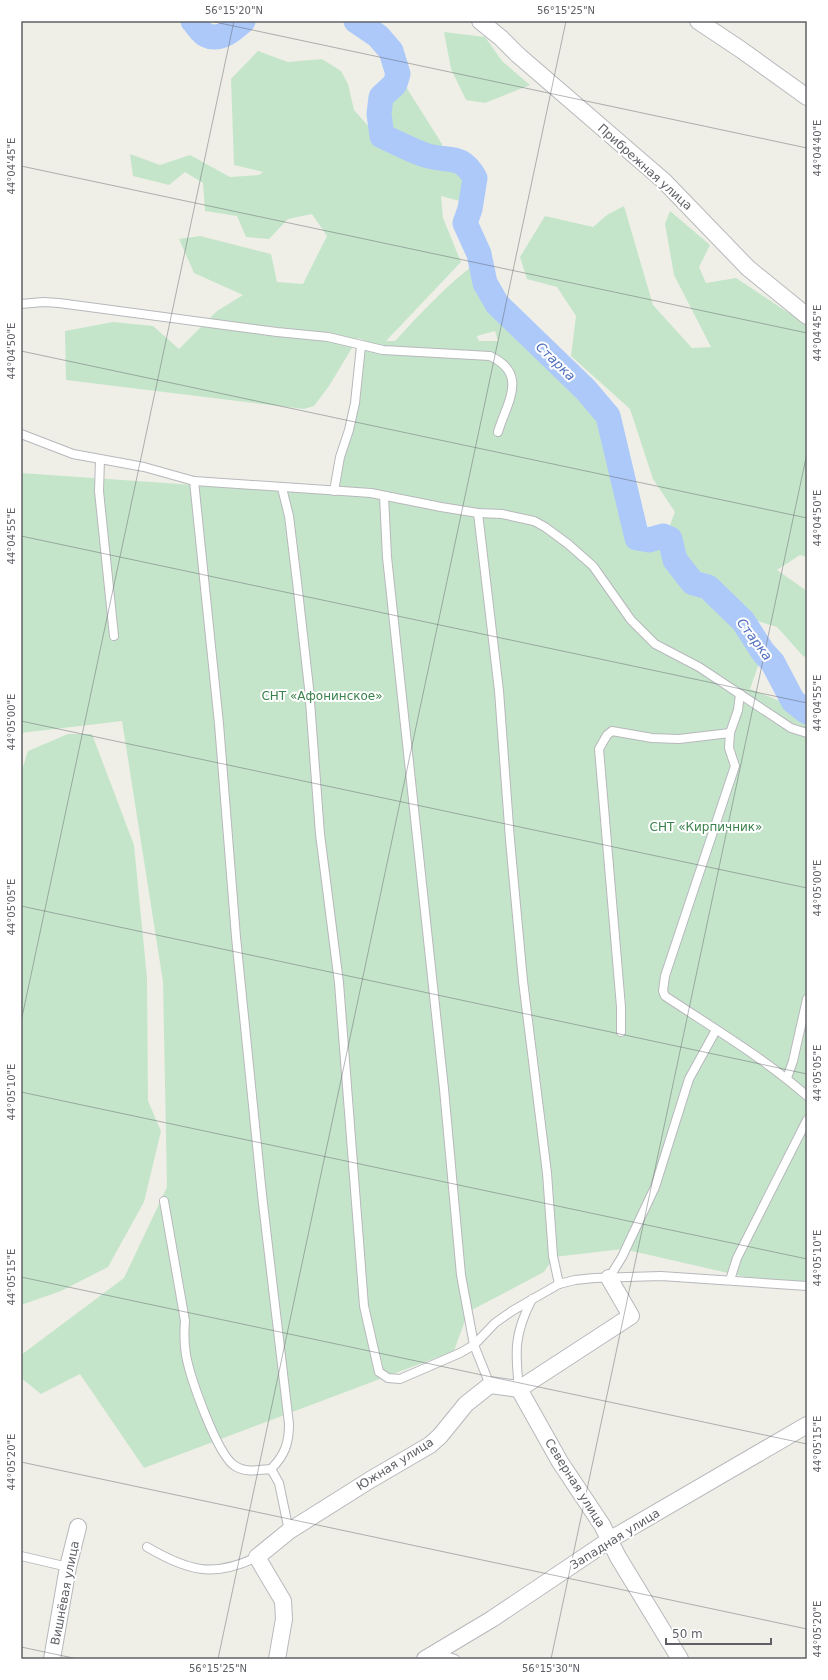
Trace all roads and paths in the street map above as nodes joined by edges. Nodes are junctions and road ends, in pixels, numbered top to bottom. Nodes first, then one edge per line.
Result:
1 (480, 21) edge
2 (698, 21) edge
3 (807, 97) edge
4 (21, 304) edge
5 (807, 316) edge
6 (361, 346) junction
7 (498, 432) dead end
8 (21, 434) edge
9 (100, 459) junction
10 (194, 481) junction
11 (282, 488) junction
12 (334, 491) junction
13 (384, 496) junction
14 (478, 513) junction
15 (114, 636) dead end
16 (740, 694) junction
17 (730, 733) junction
18 (807, 734) edge
19 (807, 999) edge
20 (716, 1030) junction
21 (621, 1032) dead end
22 (787, 1078) junction
23 (807, 1096) edge
24 (807, 1120) edge
25 (164, 1201) dead end
26 (609, 1278) junction
27 (730, 1280) junction
28 (559, 1284) junction
29 (807, 1286) edge
30 (532, 1299) junction
31 (474, 1345) junction
32 (490, 1385) junction
33 (519, 1389) junction
34 (807, 1425) edge
35 (271, 1469) junction
36 (78, 1527) dead end
37 (289, 1531) junction
38 (611, 1539) junction
39 (147, 1547) dead end
40 (21, 1556) edge
41 (257, 1557) junction
42 (68, 1568) junction
43 (430, 1656) edge
44 (52, 1659) edge
45 (277, 1659) edge
46 (456, 1659) edge
47 (680, 1659) edge

1 - 5 street, Прибрежная улица
2 - 3 street
4 - 6 lane
6 - 7 lane
6 - 12 lane
8 - 9 lane
9 - 10 lane
9 - 15 lane
10 - 11 lane
10 - 35 lane
11 - 12 lane
11 - 31 lane
12 - 13 lane
13 - 14 lane
13 - 31 lane
14 - 16 lane
14 - 28 lane
16 - 17 lane
16 - 18 lane
17 - 20 lane
17 - 21 lane
19 - 22 lane
20 - 22 lane
20 - 26 lane
22 - 23 lane
24 - 27 lane
25 - 35 lane
26 - 27 lane
26 - 28 lane
26 - 33 street
27 - 29 lane
28 - 30 lane
30 - 31 lane
30 - 33 lane
31 - 32 lane
32 - 33 street
32 - 37 street, Южная улица
33 - 38 street, Северная улица
34 - 38 street, Западная улица
35 - 37 lane
36 - 42 street, Вишнёвая улица
37 - 41 street, Южная улица
38 - 43 street, Западная улица
38 - 47 street, Северная улица
39 - 41 lane, Южная улица
40 - 42 lane
41 - 45 street
42 - 44 street, Вишнёвая улица
43 - 46 lane

